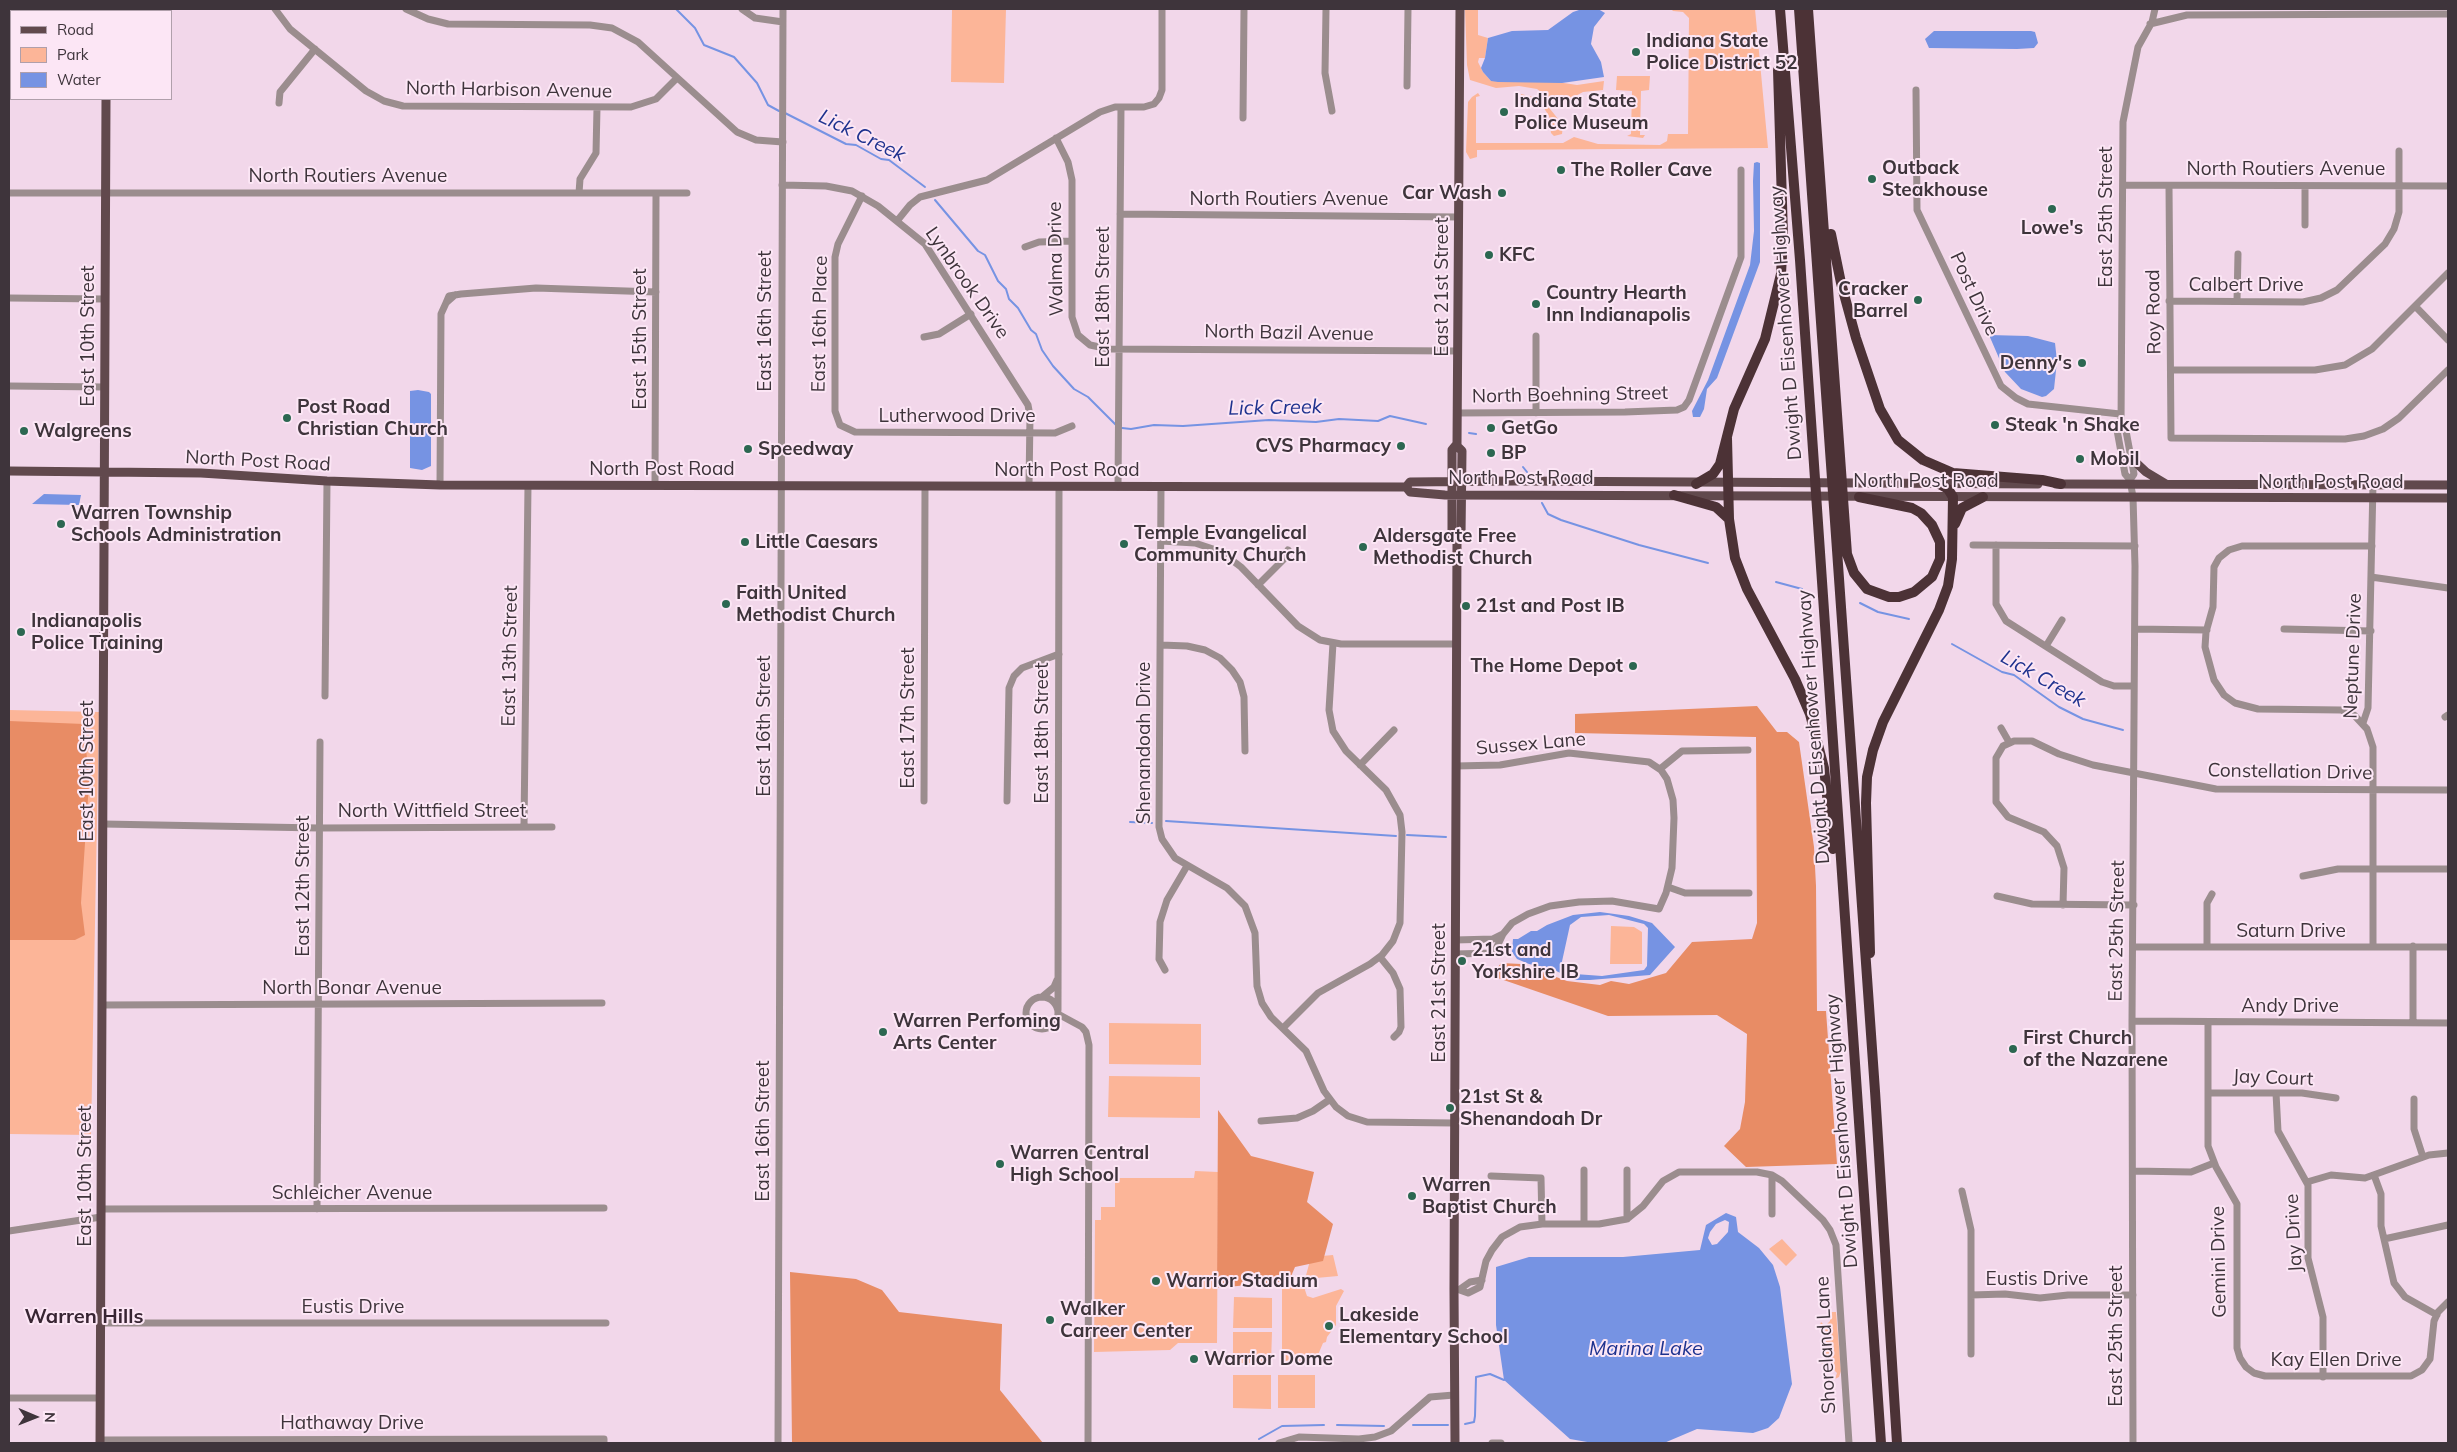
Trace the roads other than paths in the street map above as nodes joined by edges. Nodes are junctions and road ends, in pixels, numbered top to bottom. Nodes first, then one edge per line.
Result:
1 (275, 9) edge
2 (406, 9) edge
3 (742, 9) edge
4 (783, 9) edge
5 (1162, 9) edge
6 (1244, 9) edge
7 (1326, 9) edge
8 (1408, 9) edge
9 (1460, 9) edge
10 (1774, 9) edge
11 (1780, 9) edge
12 (1799, 9) edge
13 (1808, 9) edge
14 (2155, 11) edge
15 (2448, 14) edge
16 (783, 22) junction
17 (2150, 24) junction
18 (315, 49) junction
19 (677, 78) junction
20 (1407, 86) dead end
21 (1916, 90) dead end
22 (106, 100) edge
23 (280, 103) dead end
24 (1121, 106) junction
25 (597, 108) junction
26 (1332, 111) dead end
27 (1243, 118) dead end
28 (1818, 128) junction
29 (1056, 138) junction
30 (783, 142) junction
31 (2399, 151) dead end
32 (1741, 170) dead end
33 (782, 185) junction
34 (2123, 185) junction
35 (2169, 186) junction
36 (2305, 186) junction
37 (2400, 186) junction
38 (2448, 186) edge
39 (9, 193) edge
40 (105, 193) junction
41 (580, 193) junction
42 (656, 193) junction
43 (688, 193) dead end
44 (862, 196) junction
45 (1120, 214) junction
46 (1458, 217) junction
47 (898, 221) junction
48 (2305, 225) dead end
49 (1072, 241) junction
50 (1025, 248) dead end
51 (2238, 254) dead end
52 (2448, 273) edge
53 (656, 292) junction
54 (9, 298) edge
55 (105, 299) junction
56 (2169, 301) junction
57 (2237, 302) junction
58 (2415, 306) junction
59 (971, 314) junction
60 (1536, 336) dead end
61 (924, 337) dead end
62 (2448, 340) edge
63 (1120, 349) junction
64 (1458, 351) junction
65 (2172, 370) junction
66 (2448, 370) edge
67 (9, 386) edge
68 (105, 387) junction
69 (1457, 413) junction
70 (1536, 413) junction
71 (2120, 414) junction
72 (2121, 425) junction
73 (842, 426) joint
74 (1072, 426) dead end
75 (1030, 432) junction
76 (1727, 438) junction
77 (2131, 458) junction
78 (9, 471) edge
79 (104, 471) junction
80 (327, 481) junction
81 (1515, 481) junction
82 (1457, 482) junction
83 (2131, 482) junction
84 (1696, 484) junction
85 (1728, 484) junction
86 (1939, 484) junction
87 (2061, 484) junction
88 (2166, 484) junction
89 (2373, 484) junction
90 (440, 485) junction
91 (528, 485) junction
92 (655, 485) junction
93 (2448, 485) edge
94 (782, 486) junction
95 (925, 486) junction
96 (1029, 486) junction
97 (1059, 486) junction
98 (1118, 487) junction
99 (1161, 487) junction
100 (1406, 487) junction
101 (1457, 495) junction
102 (1518, 495) junction
103 (1674, 495) junction
104 (1729, 496) junction
105 (1854, 497) junction
106 (1953, 497) junction
107 (1983, 497) junction
108 (2133, 497) junction
109 (2373, 498) junction
110 (2448, 498) edge
111 (1728, 519) junction
112 (1952, 537) junction
113 (1161, 541) junction
114 (1973, 545) dead end
115 (1996, 545) junction
116 (2135, 546) junction
117 (2372, 546) junction
118 (1288, 550) dead end
119 (2371, 578) junction
120 (1258, 585) junction
121 (2448, 588) edge
122 (2062, 620) dead end
123 (2135, 629) junction
124 (2284, 629) dead end
125 (2207, 630) junction
126 (2371, 631) junction
127 (1333, 643) junction
128 (1457, 644) junction
129 (1161, 645) junction
130 (2046, 646) junction
131 (1059, 654) junction
132 (2134, 686) junction
133 (325, 696) dead end
134 (2363, 723) junction
135 (2002, 728) dead end
136 (1394, 730) dead end
137 (2013, 741) junction
138 (320, 742) dead end
139 (1748, 750) dead end
140 (1245, 751) dead end
141 (1360, 764) junction
142 (1456, 766) junction
143 (1660, 769) junction
144 (2135, 774) junction
145 (2448, 790) edge
146 (2373, 791) junction
147 (1007, 800) dead end
148 (924, 801) dead end
149 (103, 824) junction
150 (524, 827) junction
151 (552, 827) dead end
152 (319, 828) junction
153 (1187, 866) junction
154 (2372, 869) junction
155 (2448, 869) edge
156 (2303, 876) dead end
157 (1668, 887) junction
158 (1749, 893) dead end
159 (2212, 894) dead end
160 (1997, 896) dead end
161 (2063, 905) junction
162 (2134, 905) junction
163 (1503, 934) junction
164 (1455, 940) junction
165 (2414, 946) junction
166 (2133, 947) junction
167 (2206, 947) junction
168 (2373, 947) junction
169 (2448, 947) edge
170 (1455, 954) junction
171 (1380, 957) junction
172 (1166, 970) dead end
173 (1057, 980) junction
174 (1042, 997) junction
175 (602, 1003) dead end
176 (102, 1005) junction
177 (318, 1005) junction
178 (1058, 1012) junction
179 (2132, 1021) junction
180 (1073, 1022) junction
181 (2208, 1022) junction
182 (2413, 1022) junction
183 (2448, 1023) edge
184 (1051, 1026) junction
185 (1283, 1028) junction
186 (1394, 1037) dead end
187 (1853, 1038) junction
188 (1874, 1091) junction
189 (2208, 1093) junction
190 (2276, 1093) junction
191 (2336, 1098) dead end
192 (2414, 1099) dead end
193 (1329, 1100) junction
194 (1262, 1120) dead end
195 (1454, 1123) junction
196 (2448, 1153) edge
197 (2423, 1157) junction
198 (2214, 1163) junction
199 (1584, 1170) dead end
200 (1627, 1170) dead end
201 (2132, 1171) junction
202 (1772, 1175) junction
203 (2374, 1175) junction
204 (1491, 1176) dead end
205 (2307, 1182) junction
206 (1962, 1191) dead end
207 (604, 1208) dead end
208 (317, 1209) junction
209 (101, 1213) junction
210 (1772, 1214) dead end
211 (1627, 1219) junction
212 (1542, 1224) junction
213 (1584, 1224) junction
214 (2448, 1225) edge
215 (9, 1230) edge
216 (2384, 1239) junction
217 (1457, 1289) junction
218 (1971, 1295) junction
219 (2133, 1295) junction
220 (2448, 1302) edge
221 (2437, 1315) junction
222 (606, 1323) dead end
223 (100, 1324) junction
224 (1971, 1354) dead end
225 (2240, 1358) joint
226 (2323, 1377) junction
227 (1454, 1395) junction
228 (9, 1398) edge
229 (100, 1398) junction
230 (100, 1441) edge
231 (215, 1441) edge
232 (604, 1441) edge
233 (778, 1443) edge
234 (1088, 1443) edge
235 (1279, 1443) edge
236 (1455, 1443) edge
237 (1492, 1443) edge
238 (1501, 1443) edge
239 (1849, 1443) edge
240 (1881, 1443) edge
241 (1896, 1443) edge
242 (2133, 1443) edge

1 - 18 street, North Harbison Avenue
2 - 19 street
3 - 16 street
4 - 16 street, East 16th Street
5 - 24 street
6 - 27 street
7 - 26 street
8 - 20 street
9 - 46 main road, East 21st Street
10 - 76 highway
11 - 187 highway, Dwight D Eisenhower Highway
12 - 188 highway, Dwight D Eisenhower Highway
13 - 28 highway
14 - 17 street, East 25th Street
15 - 17 street
16 - 30 street, East 16th Street
17 - 34 street, East 25th Street
18 - 23 street
18 - 25 street, North Harbison Avenue
19 - 25 street, North Harbison Avenue
19 - 30 street
21 - 71 street, Post Drive
22 - 40 main road, East 10th Street
24 - 29 street
24 - 45 street, East 18th Street
25 - 41 street
28 - 87 highway
28 - 105 highway
29 - 47 street
29 - 49 street, Walma Drive
30 - 33 street, East 16th Street
31 - 37 street, Calbert Drive
32 - 70 street, North Boehning Street
33 - 44 street, Lynbrook Drive
33 - 94 street, East 16th Street
34 - 35 street, North Routiers Avenue
34 - 71 street, East 25th Street
35 - 36 street, North Routiers Avenue
35 - 56 street, Roy Road
36 - 37 street, North Routiers Avenue
36 - 48 street
37 - 38 street, North Routiers Avenue
37 - 57 street, Calbert Drive
39 - 40 street, North Routiers Avenue
40 - 41 street, North Routiers Avenue
40 - 55 main road, East 10th Street
41 - 42 street, North Routiers Avenue
42 - 43 street, North Routiers Avenue
42 - 53 street, East 15th Street
44 - 47 street, Lynbrook Drive
44 - 73 street, East 16th Place
45 - 46 street, North Routiers Avenue
45 - 63 street, East 18th Street
46 - 64 main road, East 21st Street
47 - 59 street, Lynbrook Drive
49 - 50 street
49 - 63 street, Walma Drive
51 - 57 street
52 - 58 street
53 - 90 street
53 - 92 street, East 15th Street
54 - 55 street
55 - 68 main road, East 10th Street
56 - 57 street, Calbert Drive
56 - 65 street, Roy Road
58 - 62 street
58 - 65 street
59 - 61 street
59 - 75 street, Lynbrook Drive
60 - 70 street
63 - 64 street, North Bazil Avenue
63 - 98 street, East 18th Street
64 - 69 main road, East 21st Street
65 - 66 street, Roy Road
67 - 68 street
68 - 79 main road, East 10th Street
69 - 70 street, North Boehning Street
69 - 82 main road, East 21st Street
71 - 72 street, East 25th Street
72 - 77 street, East 25th Street
72 - 83 street, East 25th Street
73 - 75 street, Lutherwood Drive
74 - 75 street, Lutherwood Drive
75 - 96 street, Lynbrook Drive
76 - 84 highway
76 - 85 highway
77 - 83 street, East 25th Street
77 - 88 main road
78 - 79 main road, North Post Road
79 - 80 main road, North Post Road
79 - 149 main road, East 10th Street
80 - 90 main road, North Post Road
80 - 133 street
81 - 82 main road, North Post Road
81 - 84 main road, North Post Road
81 - 102 main road
82 - 100 main road, North Post Road
82 - 101 main road, East 21st Street
83 - 87 main road, North Post Road
83 - 88 main road, North Post Road
83 - 108 street, East 25th Street
84 - 85 main road, North Post Road
85 - 86 main road, North Post Road
85 - 104 highway
86 - 87 main road, North Post Road
86 - 106 highway
88 - 89 main road, North Post Road
89 - 93 main road, North Post Road
89 - 109 street, Neptune Drive
90 - 91 main road, North Post Road
91 - 92 main road, North Post Road
91 - 150 street, East 13th Street
92 - 94 main road, North Post Road
94 - 95 main road, North Post Road
94 - 233 street, East 16th Street
95 - 96 main road, North Post Road
95 - 148 street, East 17th Street
96 - 97 main road, North Post Road
97 - 98 main road, North Post Road
97 - 131 street, East 18th Street
98 - 99 main road, North Post Road
99 - 100 main road, North Post Road
99 - 113 street, Shenandoah Drive
100 - 101 main road, North Post Road
101 - 102 main road, North Post Road
101 - 128 main road, East 21st Street
102 - 103 main road, North Post Road
103 - 104 main road, North Post Road
103 - 111 highway
104 - 105 main road, North Post Road
104 - 111 highway
105 - 106 main road, North Post Road
106 - 107 main road, North Post Road
106 - 112 highway
107 - 108 main road, North Post Road
107 - 112 highway
108 - 109 main road, North Post Road
108 - 116 street, East 25th Street
109 - 110 main road, North Post Road
109 - 117 street, Neptune Drive
111 - 187 highway
112 - 188 highway
113 - 120 street
113 - 129 street, Shenandoah Drive
114 - 115 street
115 - 116 street
115 - 130 street
116 - 123 street, East 25th Street
117 - 119 street, Neptune Drive
117 - 125 street
118 - 120 street
119 - 121 street
119 - 126 street, Neptune Drive
120 - 127 street
122 - 130 street
123 - 125 street
123 - 132 street, East 25th Street
124 - 126 street
125 - 134 street
126 - 134 street, Neptune Drive
127 - 128 street
127 - 141 street
128 - 142 main road, East 21st Street
129 - 140 street
129 - 153 street, Shenandoah Drive
130 - 132 street
131 - 147 street
131 - 173 street, East 18th Street
132 - 144 street, East 25th Street
134 - 146 street, Neptune Drive
135 - 137 street
136 - 141 street
137 - 144 street, Constellation Drive
137 - 161 street
138 - 152 street, East 12th Street
139 - 143 street
141 - 171 street
142 - 143 street, Sussex Lane
142 - 164 main road, East 21st Street
143 - 157 street
144 - 146 street, Constellation Drive
144 - 162 street, East 25th Street
145 - 146 street, Constellation Drive
146 - 154 street, Neptune Drive
149 - 152 street, North Wittfield Street
149 - 176 main road, East 10th Street
150 - 151 street, North Wittfield Street
150 - 152 street, North Wittfield Street
152 - 177 street, East 12th Street
153 - 172 street
153 - 185 street, Shenandoah Drive
154 - 155 street
154 - 156 street
154 - 168 street, Neptune Drive
157 - 158 street
157 - 163 street
159 - 167 street
160 - 161 street
161 - 162 street
162 - 166 street, East 25th Street
163 - 164 street
163 - 170 street
164 - 170 main road, East 21st Street
165 - 168 street, Saturn Drive
165 - 169 street, Saturn Drive
165 - 182 street
166 - 167 street, Saturn Drive
166 - 179 street, East 25th Street
167 - 168 street, Saturn Drive
170 - 195 main road, East 21st Street
171 - 185 street
171 - 186 street
173 - 174 street
173 - 178 street, East 18th Street
174 - 178 street
174 - 184 street
175 - 177 street, North Bonar Avenue
176 - 177 street, North Bonar Avenue
176 - 209 main road, East 10th Street
177 - 208 street, East 12th Street
178 - 180 street
178 - 184 street
179 - 181 street, Andy Drive
179 - 201 street, East 25th Street
180 - 184 street
180 - 234 street
181 - 182 street, Andy Drive
181 - 189 street, Gemini Drive
182 - 183 street, Andy Drive
185 - 193 street, Shenandoah Drive
187 - 240 highway, Dwight D Eisenhower Highway
188 - 241 highway, Dwight D Eisenhower Highway
189 - 190 street, Jay Court
189 - 198 street, Gemini Drive
190 - 191 street, Jay Court
190 - 205 street, Jay Drive
192 - 197 street
193 - 194 street
193 - 195 street, Shenandoah Drive
195 - 217 main road, East 21st Street
196 - 197 street
197 - 203 street
198 - 201 street
198 - 225 street, Gemini Drive
199 - 213 street
200 - 211 street
201 - 219 street, East 25th Street
202 - 210 street
202 - 211 street
202 - 239 street, Shoreland Lane
203 - 205 street
203 - 216 street
204 - 212 street
205 - 226 street, Jay Drive
206 - 218 street
207 - 208 street, Schleicher Avenue
208 - 209 street, Schleicher Avenue
209 - 215 street, Schleicher Avenue
209 - 223 main road, East 10th Street
211 - 213 street
212 - 213 street
212 - 217 street
214 - 216 street
216 - 221 street
217 - 227 main road, East 21st Street
218 - 219 street, Eustis Drive
218 - 224 street
219 - 242 street, East 25th Street
220 - 221 street, Kay Ellen Drive
221 - 226 street, Kay Ellen Drive
222 - 223 street, Eustis Drive
223 - 229 main road, East 10th Street
225 - 226 street, Kay Ellen Drive
227 - 235 street
227 - 236 main road, East 21st Street
228 - 229 street
229 - 230 main road, East 10th Street
230 - 231 street, Hathaway Drive
231 - 232 street, Hathaway Drive
237 - 238 street

